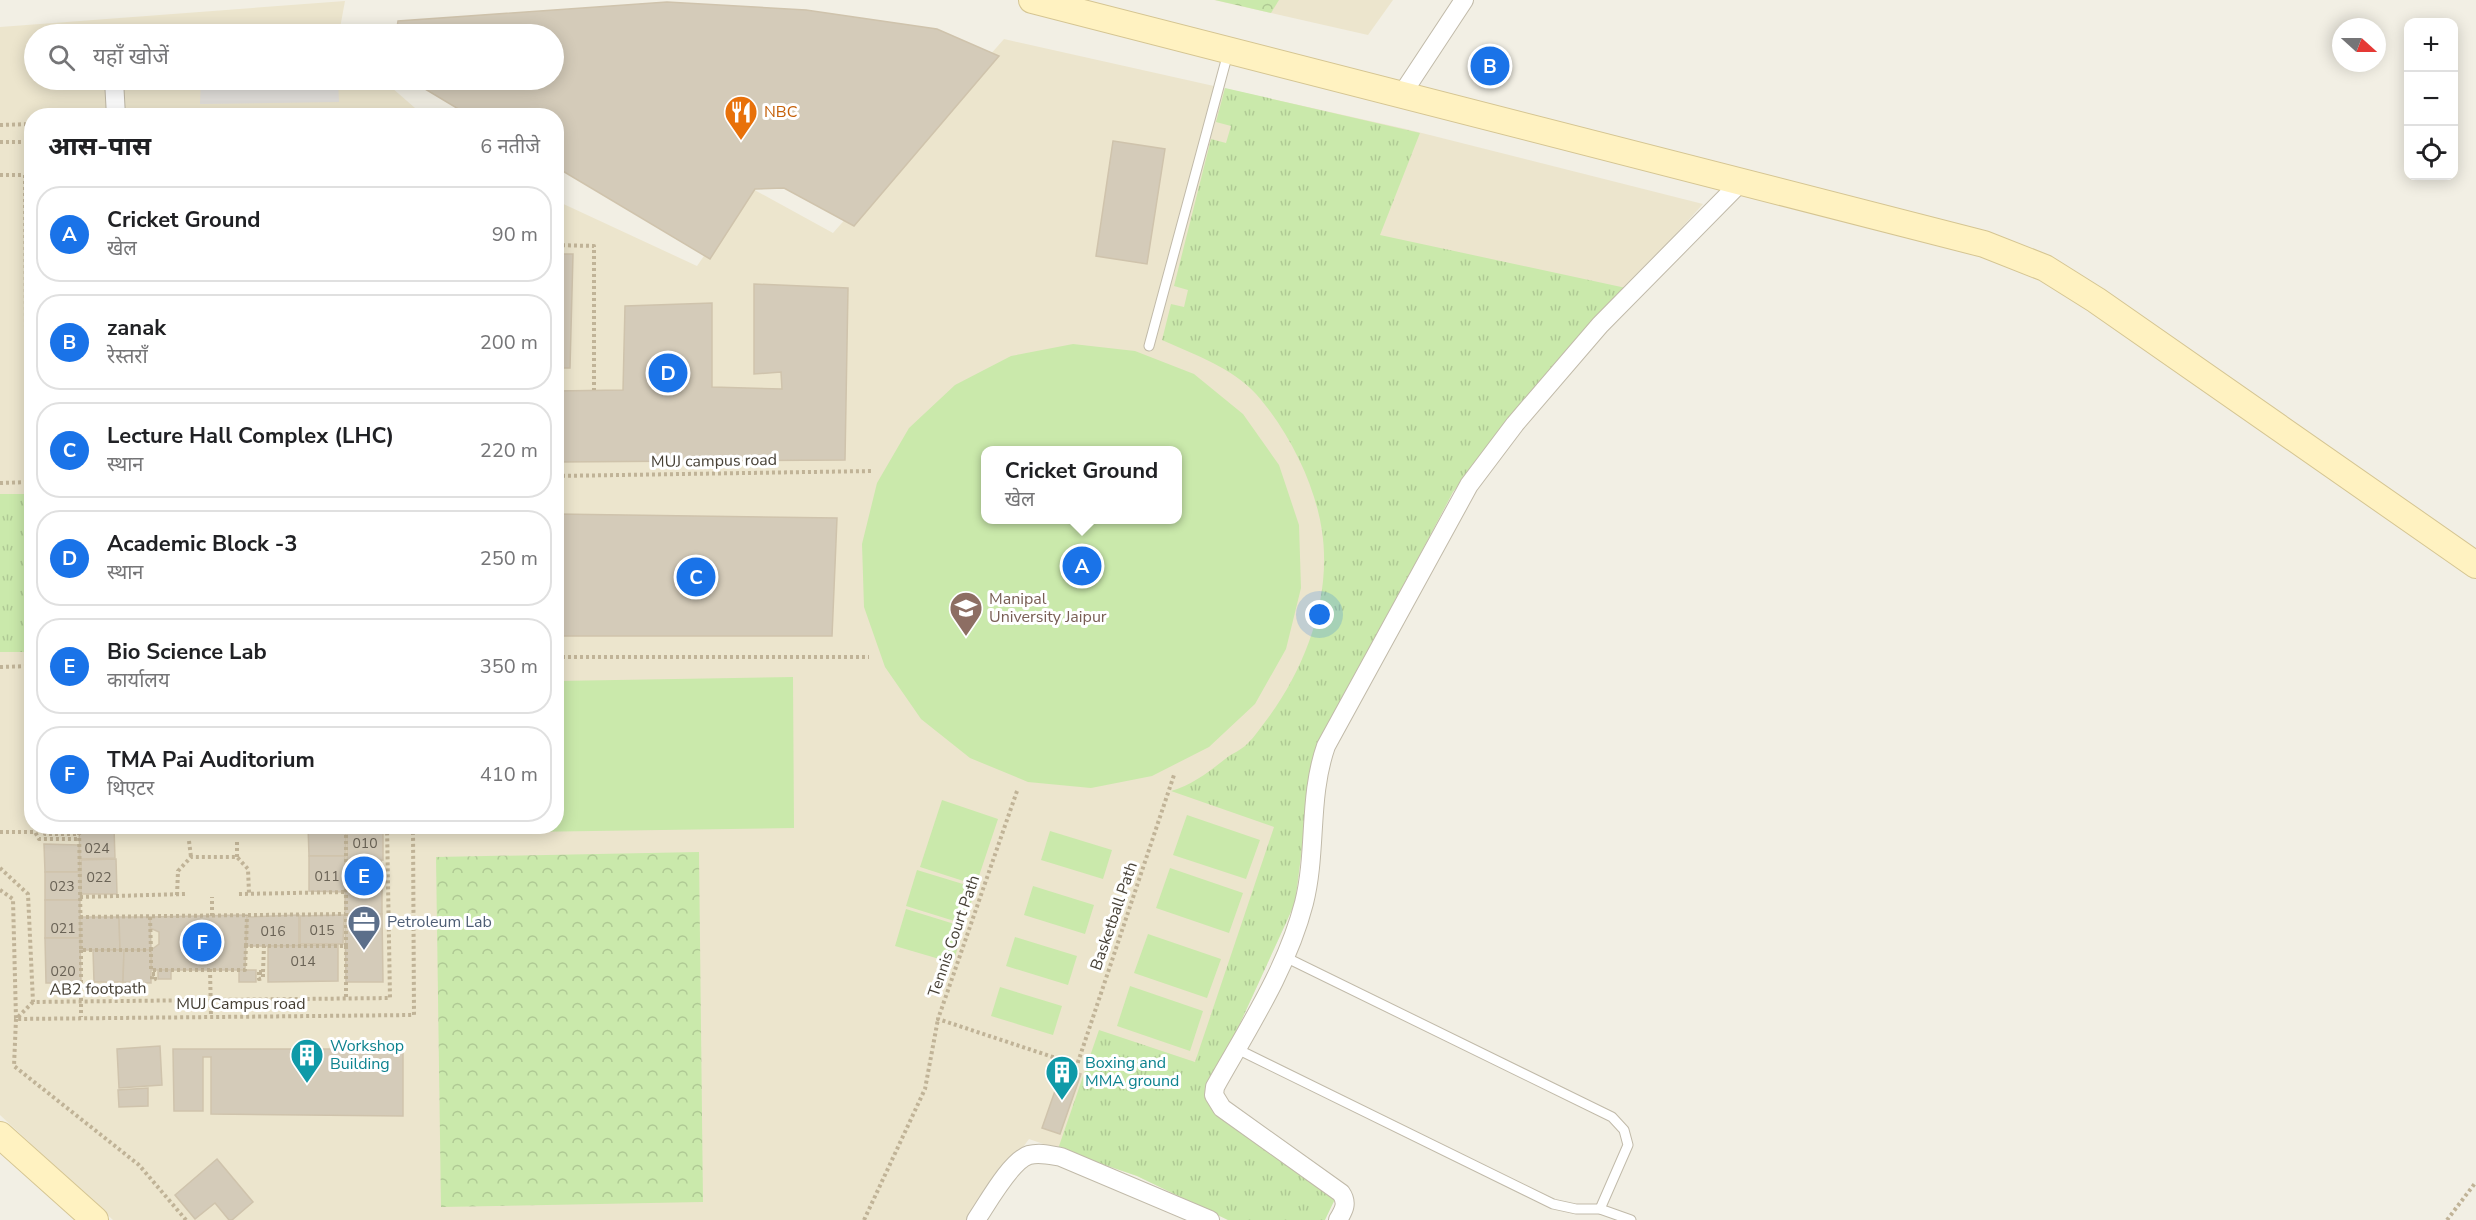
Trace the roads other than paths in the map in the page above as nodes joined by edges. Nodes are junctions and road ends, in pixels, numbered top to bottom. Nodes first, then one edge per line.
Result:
1 (1032, 0) edge
2 (1464, 0) edge
3 (1228, 50) junction
4 (115, 90) edge
5 (1402, 94) junction
6 (116, 108) edge
7 (1741, 182) junction
8 (1149, 346) dead end
9 (2476, 565) edge
10 (1285, 957) junction
11 (1237, 1049) junction
12 (0, 1135) edge
13 (1600, 1209) junction
14 (95, 1220) edge
15 (976, 1220) edge
16 (1210, 1220) edge
17 (1338, 1220) edge
18 (1631, 1220) edge

1 - 3 street
2 - 5 street
3 - 5 street
3 - 8 lane
4 - 6 street
5 - 7 street
7 - 9 street
7 - 10 street
10 - 11 street
10 - 13 lane
11 - 13 lane
11 - 17 street
12 - 14 street
13 - 18 lane
15 - 16 street

